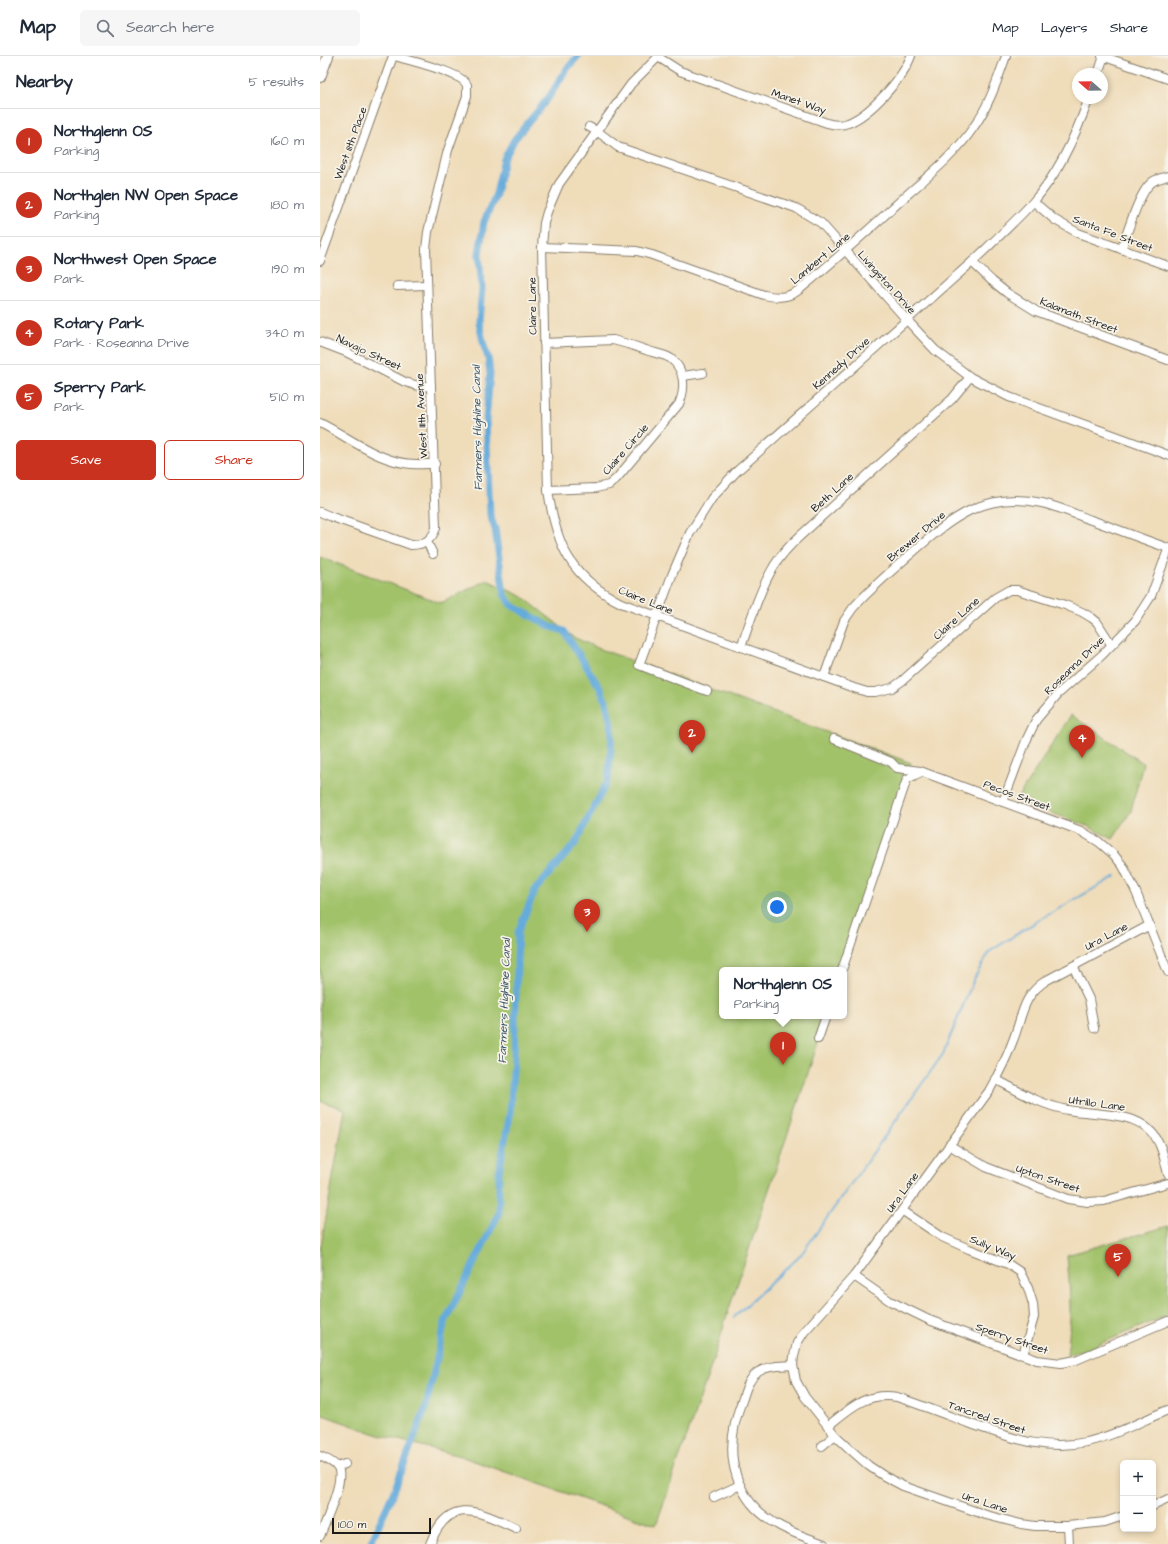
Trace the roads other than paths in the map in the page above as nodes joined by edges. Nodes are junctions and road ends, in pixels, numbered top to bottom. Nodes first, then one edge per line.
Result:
1 (394, 56) edge
2 (658, 56) edge
3 (911, 56) edge
4 (1006, 56) edge
5 (1104, 56) edge
6 (324, 60) edge
7 (1100, 68) edge
8 (320, 77) edge
9 (1168, 79) edge
10 (1086, 104) edge
11 (593, 129) junction
12 (1168, 176) edge
13 (1034, 202) junction
14 (542, 247) junction
15 (1121, 249) junction
16 (845, 252) junction
17 (320, 261) edge
18 (972, 262) junction
19 (1168, 266) edge
20 (426, 285) junction
21 (397, 286) dead end
22 (906, 319) junction
23 (320, 342) edge
24 (544, 343) junction
25 (1168, 360) edge
26 (703, 373) dead end
27 (683, 376) junction
28 (970, 377) junction
29 (431, 385) junction
30 (320, 423) edge
31 (1168, 454) edge
32 (435, 464) junction
33 (548, 490) junction
34 (320, 512) edge
35 (427, 542) junction
36 (1168, 549) edge
37 (433, 554) dead end
38 (657, 617) junction
39 (1111, 644) junction
40 (741, 646) junction
41 (824, 677) junction
42 (707, 691) dead end
43 (834, 739) dead end
44 (922, 772) junction
45 (1003, 802) junction
46 (1150, 925) junction
47 (1073, 966) junction
48 (843, 967) edge
49 (1168, 972) edge
50 (825, 1019) edge
51 (1094, 1028) dead end
52 (818, 1039) dead end
53 (995, 1079) junction
54 (949, 1145) junction
55 (1168, 1174) edge
56 (1168, 1183) edge
57 (902, 1211) junction
58 (854, 1276) junction
59 (1168, 1321) edge
60 (1023, 1355) junction
61 (793, 1365) junction
62 (1168, 1410) edge
63 (828, 1426) junction
64 (835, 1434) junction
65 (822, 1446) dead end
66 (320, 1456) edge
67 (345, 1464) dead end
68 (337, 1467) junction
69 (740, 1485) junction
70 (714, 1497) dead end
71 (1168, 1499) edge
72 (1156, 1505) edge
73 (1120, 1517) edge
74 (1068, 1526) junction
75 (516, 1528) dead end
76 (320, 1536) edge
77 (430, 1544) edge
78 (824, 1544) edge
79 (1069, 1544) edge

1 - 17 street, West 111th Place
1 - 20 street, West 111th Avenue
2 - 3 street, Manet Way
2 - 11 street, Claire Lane
4 - 16 street, Lambert Lane
5 - 7 street
5 - 9 street
6 - 8 main road
10 - 13 street, Kennedy Drive
11 - 14 street, Claire Lane
11 - 16 street, Livingston Drive
12 - 15 street
13 - 15 street, Santa Fe Street
13 - 18 street, Kennedy Drive
14 - 16 street, Lambert Lane
14 - 24 street, Claire Lane
15 - 19 street, Santa Fe Street
16 - 22 street, Livingston Drive
18 - 22 street, Kennedy Drive
18 - 25 street, Kalamath Street
20 - 21 street
20 - 29 street, West 111th Avenue
22 - 28 street, Livingston Drive
22 - 38 street, Kennedy Drive
23 - 29 street, Navajo Street
24 - 27 street
24 - 33 street, Claire Lane
26 - 27 street
27 - 33 street, Claire Circle
28 - 31 street, Livingston Drive
28 - 40 street, Beth Lane
29 - 32 street, West 111th Avenue
30 - 32 street
32 - 35 street, West 111th Avenue
33 - 38 street, Claire Lane
34 - 35 street
35 - 37 street
36 - 39 street, Roseanna Drive
36 - 41 street, Brewer Drive
38 - 40 street, Claire Lane
38 - 42 street, Kennedy Drive
39 - 41 street, Claire Lane
39 - 45 street, Roseanna Drive
40 - 41 street, Claire Lane
43 - 44 street, Pecos Street
44 - 45 street, Pecos Street
44 - 48 street
45 - 46 street, Pecos Street
46 - 47 street, Ura Lane
46 - 49 street, Pecos Street
47 - 51 street
47 - 53 street, Ura Lane
50 - 52 street
53 - 54 street, Ura Lane
53 - 55 street, Utrillo Lane
54 - 56 street, Upton Street
54 - 57 street, Ura Lane
57 - 58 street, Ura Lane
57 - 60 street, Sully Way
58 - 60 street, Sperry Street
58 - 61 street, Ura Lane
59 - 60 street, Sperry Street
61 - 63 street, Ura Lane
61 - 69 street
62 - 63 street, Tancred Street
63 - 64 street, Ura Lane
64 - 65 street
64 - 74 street, Ura Lane
66 - 68 street
67 - 68 street
68 - 76 street
69 - 70 street
69 - 78 street
71 - 72 street
73 - 74 street, Ura Lane
74 - 79 street
75 - 77 street

